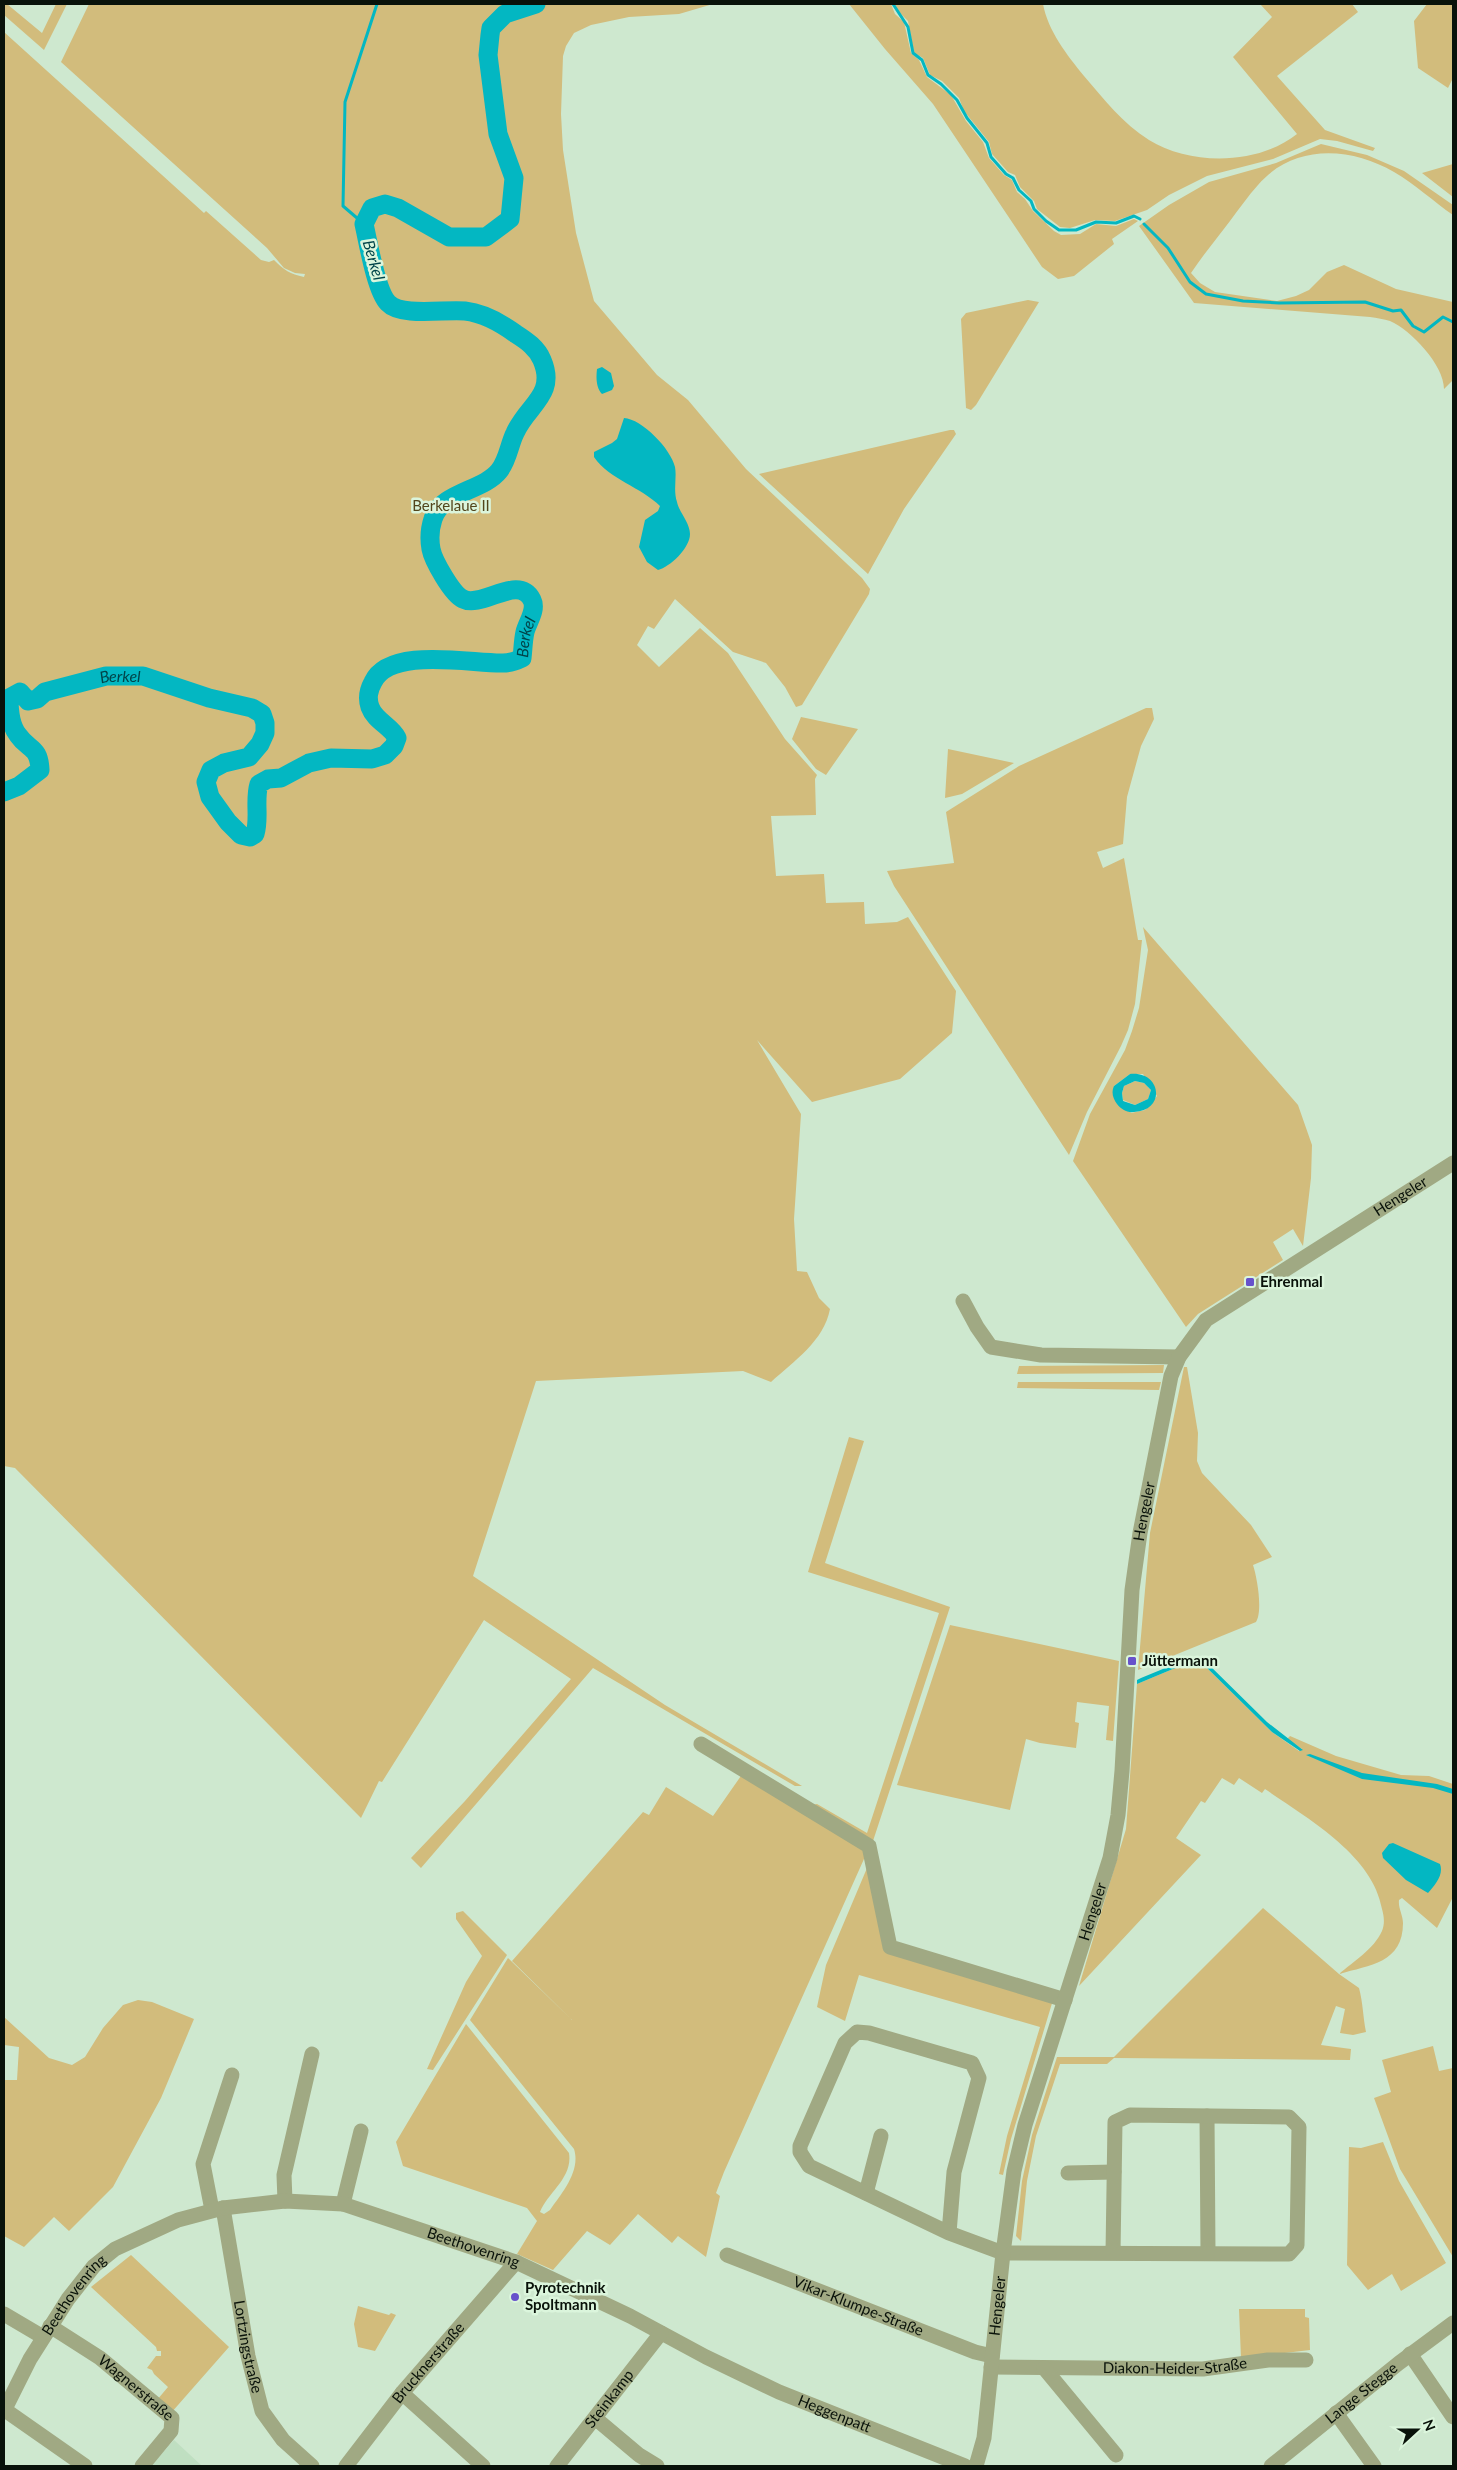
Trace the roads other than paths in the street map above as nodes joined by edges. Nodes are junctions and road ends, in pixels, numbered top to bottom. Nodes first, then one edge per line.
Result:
1 (1453, 1163) edge
2 (963, 1301) dead end
3 (1179, 1357) junction
4 (701, 1744) dead end
5 (1065, 2000) junction
6 (312, 2054) dead end
7 (232, 2076) dead end
8 (1207, 2116) junction
9 (361, 2132) dead end
10 (881, 2136) dead end
11 (1114, 2172) junction
12 (1068, 2173) dead end
13 (866, 2193) junction
14 (285, 2201) junction
15 (343, 2204) junction
16 (218, 2209) junction
17 (949, 2233) junction
18 (1208, 2252) junction
19 (1003, 2253) junction
20 (1113, 2253) junction
21 (727, 2255) dead end
22 (516, 2262) junction
23 (4, 2314) edge
24 (1453, 2323) edge
25 (47, 2332) junction
26 (661, 2333) junction
27 (1410, 2354) junction
28 (706, 2357) joint
29 (1306, 2360) dead end
30 (992, 2362) junction
31 (1044, 2368) junction
32 (402, 2394) junction
33 (4, 2411) edge
34 (1336, 2413) junction
35 (1453, 2417) edge
36 (595, 2418) junction
37 (1116, 2455) dead end
38 (85, 2466) edge
39 (142, 2466) edge
40 (312, 2466) edge
41 (346, 2466) edge
42 (483, 2466) edge
43 (557, 2466) edge
44 (657, 2466) edge
45 (965, 2466) edge
46 (976, 2466) edge
47 (1271, 2466) edge
48 (1374, 2466) edge

1 - 3 street, Hengeler
2 - 3 street
3 - 5 street, Hengeler
4 - 5 street
5 - 19 street, Hengeler
6 - 14 street
7 - 16 street
8 - 11 street
8 - 18 street
8 - 18 street
9 - 15 street
10 - 13 street
11 - 12 street
11 - 20 street
13 - 17 street
13 - 17 street
14 - 15 street, Beethovenring
14 - 16 street, Beethovenring
15 - 22 street, Beethovenring
16 - 25 street, Beethovenring
16 - 40 street, Lortzingstraße
17 - 19 street
18 - 20 street
19 - 20 street
19 - 30 street, Hengeler
21 - 30 street, Vikar-Klumpe-Straße
22 - 26 street, Beethovenring
22 - 32 street, Brucknerstraße
23 - 25 street
24 - 27 street, Lange Stegge
25 - 33 street, Beethovenring
25 - 39 street, Wagnerstraße
26 - 28 street, Beethovenring
26 - 36 street, Steinkamp
27 - 34 street, Lange Stegge
27 - 35 street
28 - 45 street, Heggenpatt
29 - 31 street, Diakon-Heider-Straße
30 - 31 street, Diakon-Heider-Straße
30 - 46 street, Hengeler
31 - 37 street
32 - 41 street, Brucknerstraße
32 - 42 street
33 - 38 street
34 - 47 street, Lange Stegge
34 - 48 street
36 - 43 street, Steinkamp
36 - 44 street

